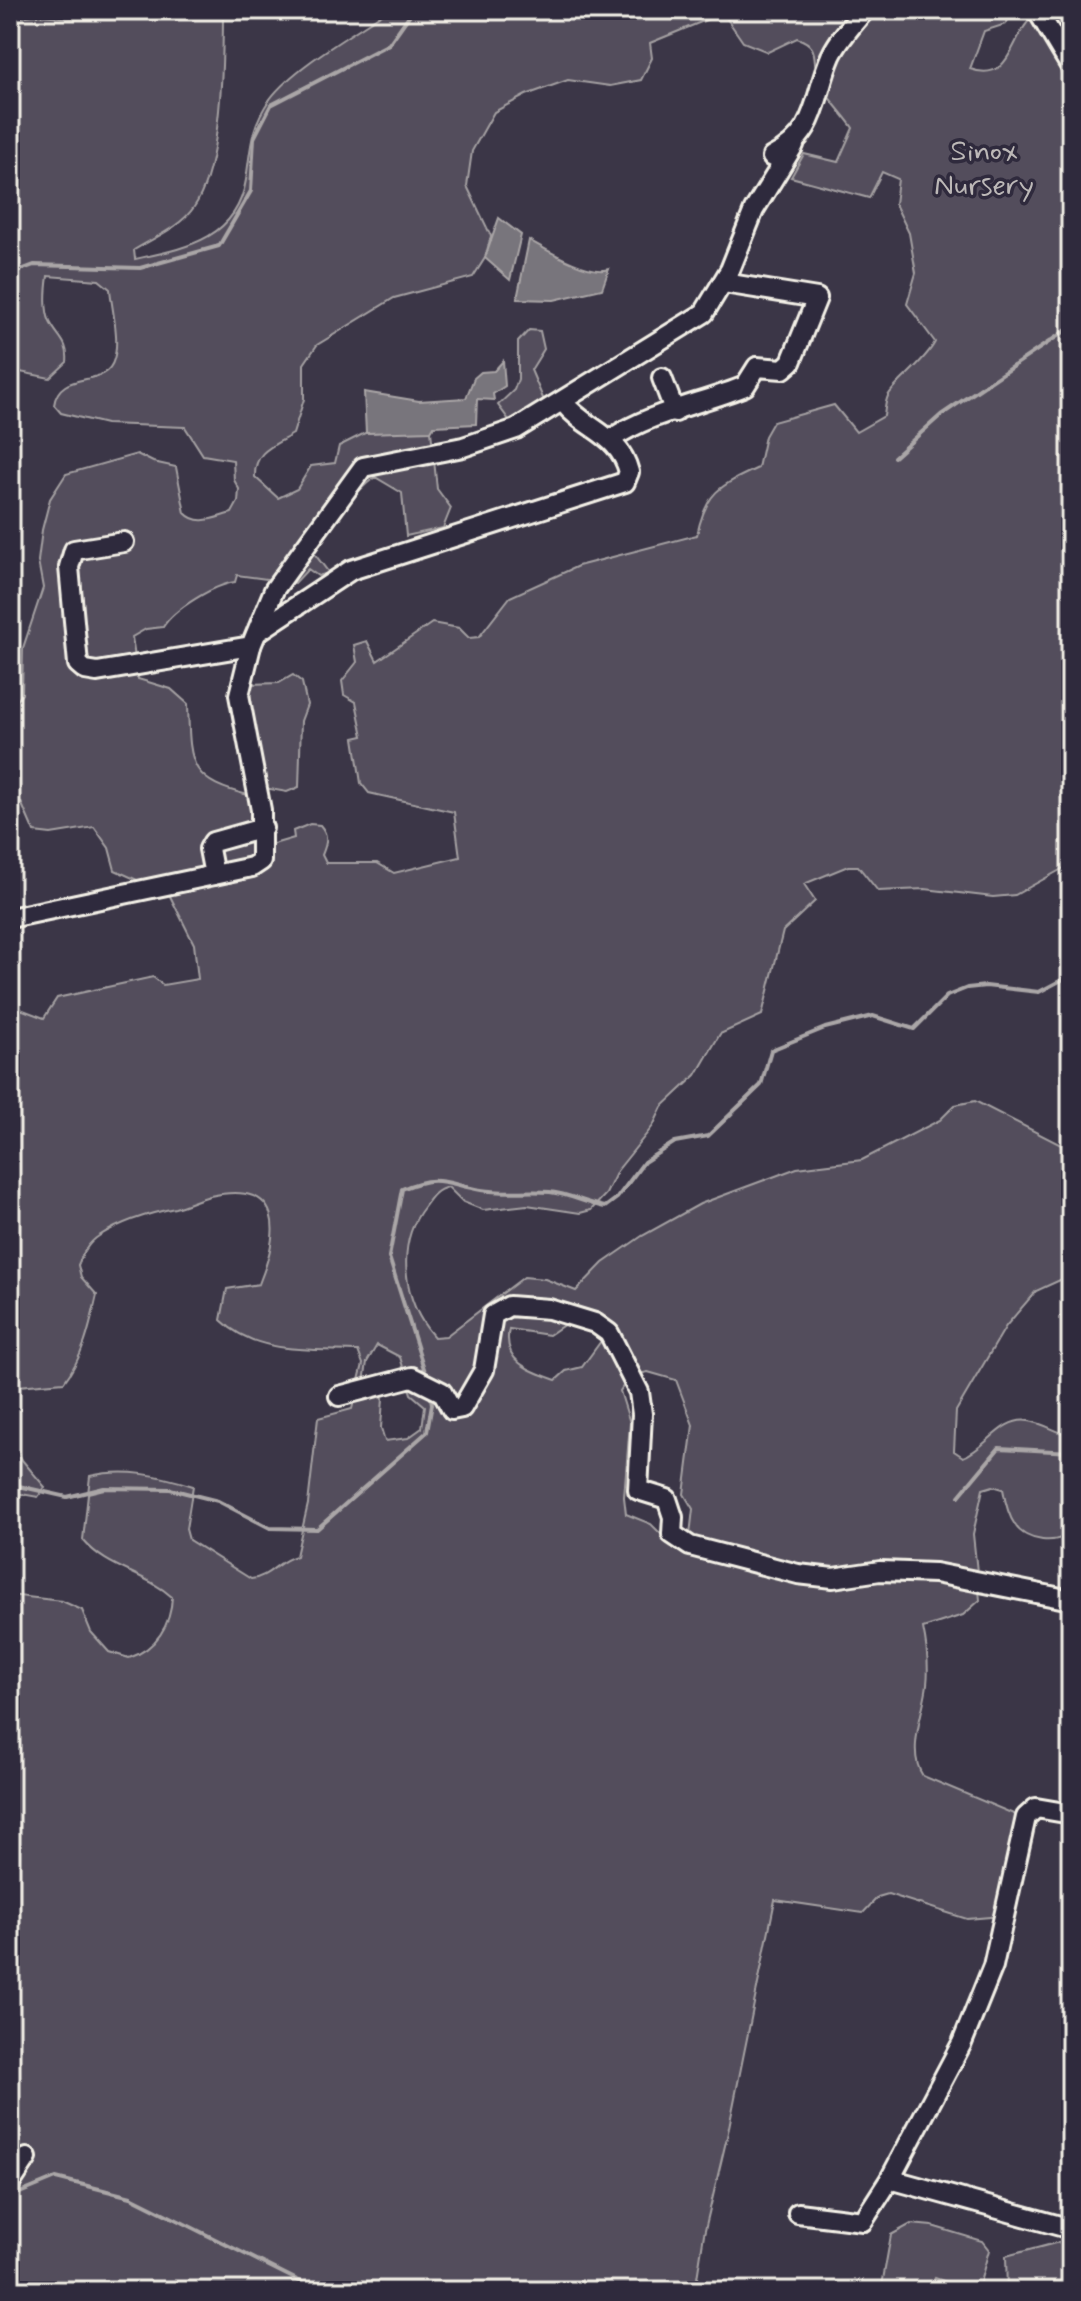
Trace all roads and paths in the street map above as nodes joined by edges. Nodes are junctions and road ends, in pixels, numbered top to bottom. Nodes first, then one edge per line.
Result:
1 (865, 10) edge
2 (1037, 10) edge
3 (1071, 67) edge
4 (794, 145) junction
5 (772, 157) dead end
6 (724, 283) junction
7 (662, 378) dead end
8 (563, 402) junction
9 (675, 412) junction
10 (611, 439) junction
11 (124, 542) dead end
12 (255, 639) junction
13 (263, 828) junction
14 (214, 875) junction
15 (10, 918) edge
16 (339, 1396) dead end
17 (1071, 1600) edge
18 (1071, 1814) edge
19 (27, 2158) dead end
20 (890, 2179) junction
21 (10, 2184) edge
22 (798, 2213) dead end
23 (1071, 2229) edge

1 - 4 street
2 - 3 street
4 - 5 street
4 - 6 street
6 - 8 street
6 - 9 street
7 - 9 street
8 - 10 street
8 - 12 street
9 - 10 street
10 - 12 street
11 - 12 street
12 - 13 street
13 - 14 street
13 - 14 street
14 - 15 street
16 - 17 street
18 - 20 street
19 - 21 street
20 - 22 street
20 - 23 street

